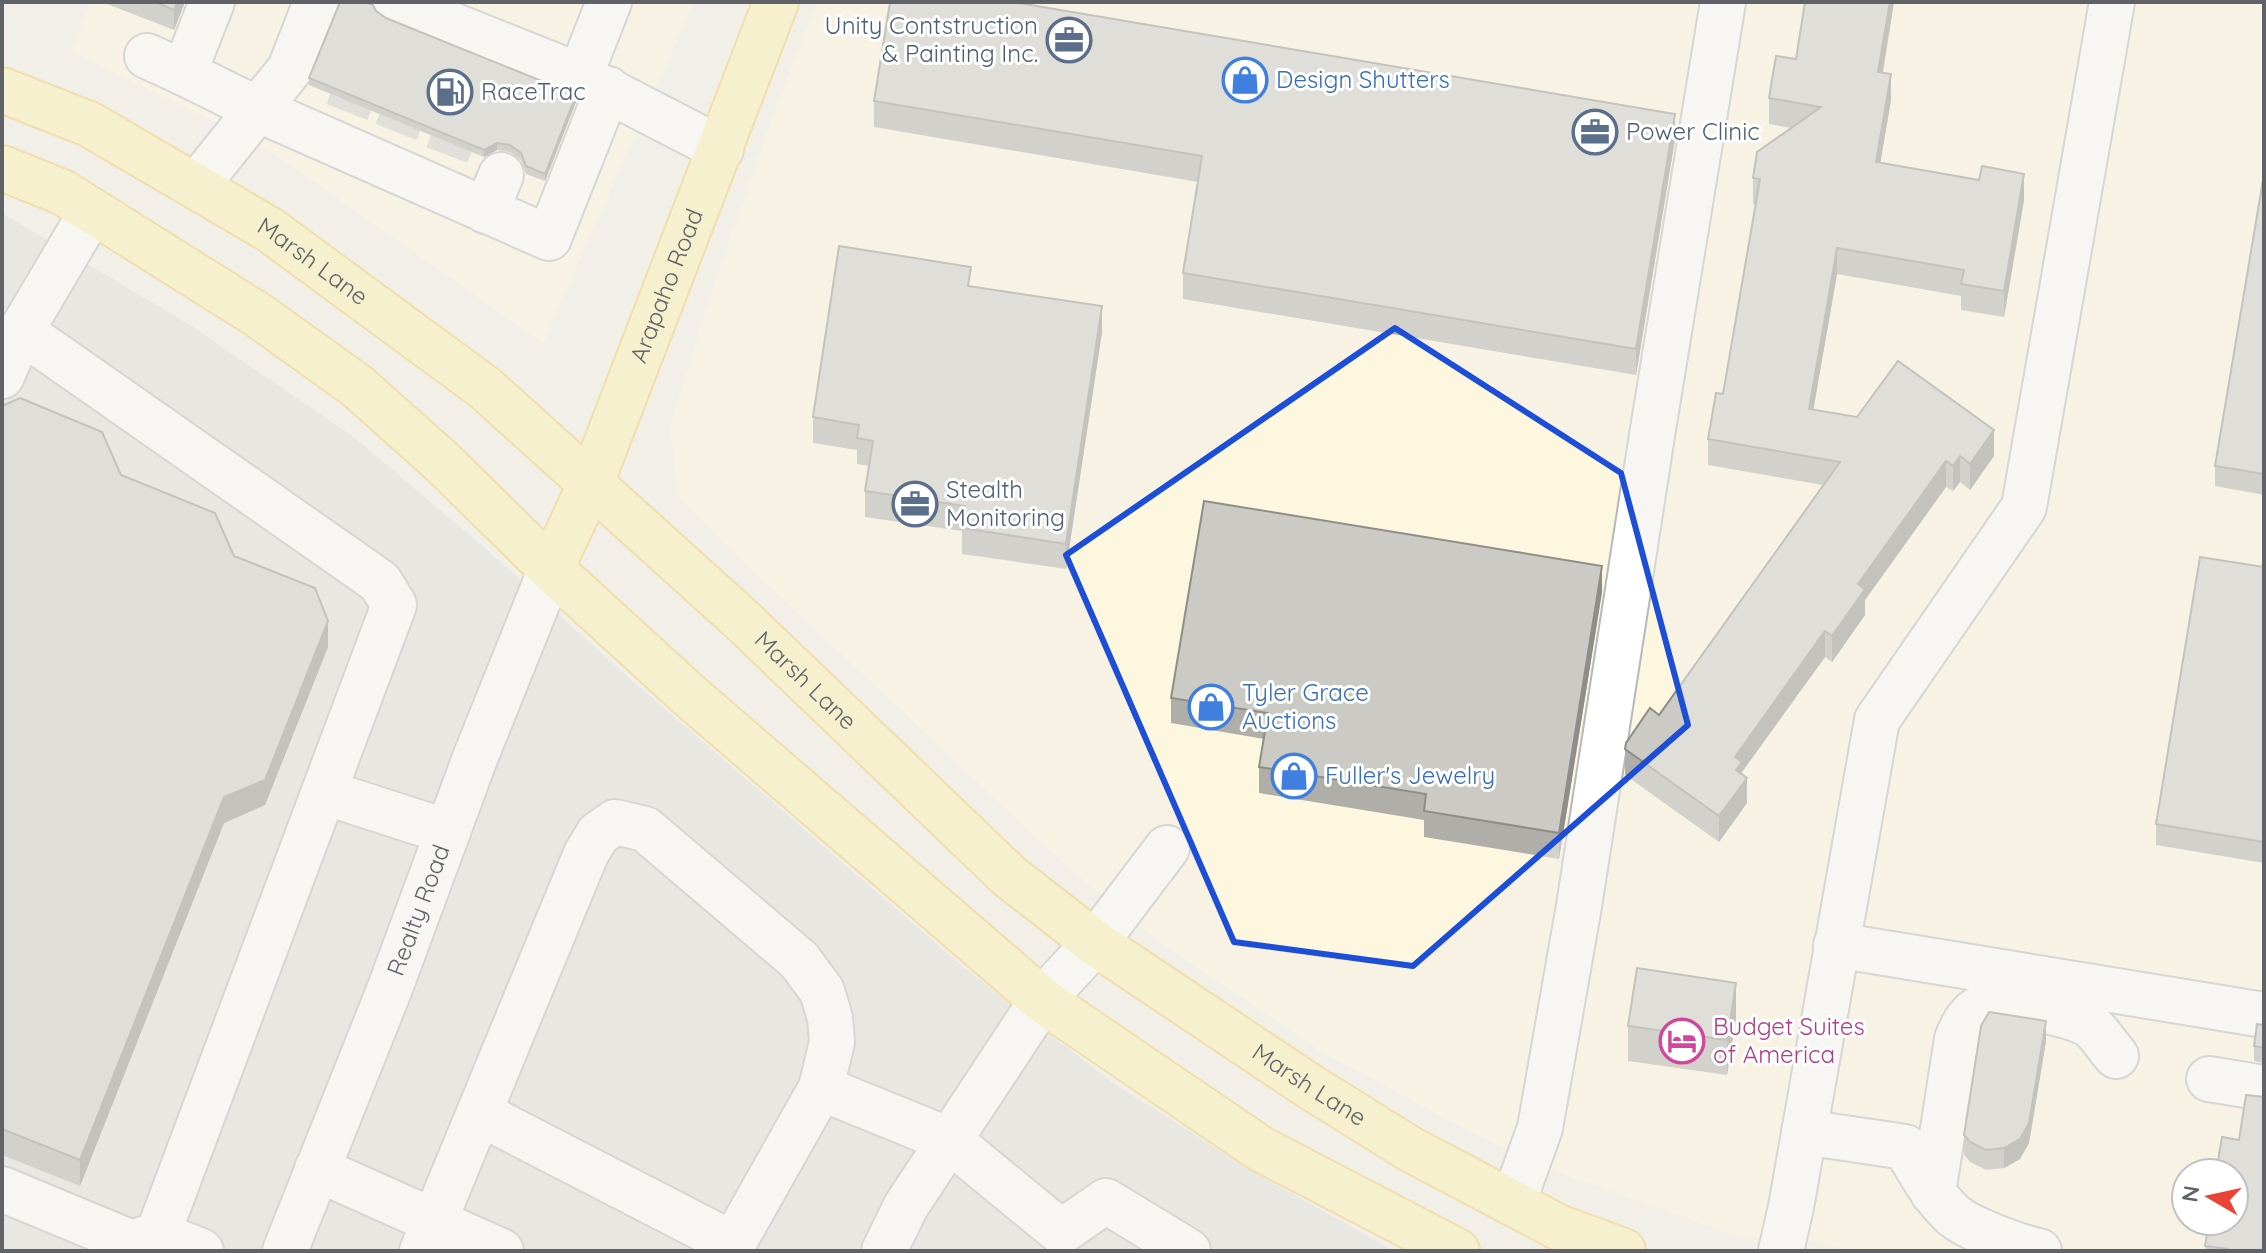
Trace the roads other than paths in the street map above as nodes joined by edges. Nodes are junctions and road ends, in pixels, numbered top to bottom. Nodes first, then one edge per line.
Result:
1 (212, 2) edge
2 (316, 2) edge
3 (609, 2) edge
4 (776, 2) edge
5 (1723, 2) edge
6 (2112, 2) edge
7 (389, 8) edge
8 (568, 78) junction
9 (2, 90) edge
10 (259, 110) junction
11 (721, 149) junction
12 (2, 168) edge
13 (196, 186) junction
14 (92, 211) junction
15 (21, 331) junction
16 (2, 376) edge
17 (591, 483) junction
18 (551, 569) junction
19 (324, 792) junction
20 (448, 832) junction
21 (1167, 848) dead end
22 (1095, 943) junction
23 (1836, 945) junction
24 (1042, 1000) junction
25 (2264, 1015) edge
26 (2116, 1056) dead end
27 (2209, 1079) dead end
28 (821, 1088) junction
29 (2264, 1088) edge
30 (479, 1113) junction
31 (1804, 1132) junction
32 (949, 1140) junction
33 (317, 1169) junction
34 (2, 1189) edge
35 (1933, 1193) junction
36 (1513, 1203) junction
37 (158, 1234) junction
38 (428, 1236) edge
39 (1056, 1242) edge
40 (201, 1251) edge
41 (285, 1251) edge
42 (501, 1251) edge
43 (884, 1251) edge
44 (1188, 1251) edge
45 (1457, 1251) edge
46 (1623, 1251) edge
47 (1781, 1251) edge
48 (2039, 1251) edge

1 - 10 street
2 - 10 street
3 - 8 street
4 - 11 main road, Arapaho Road
5 - 36 street
6 - 23 street
7 - 8 street
8 - 10 street
8 - 11 street
9 - 13 main road, Marsh Lane
10 - 13 street
11 - 17 main road, Arapaho Road
12 - 14 main road
13 - 17 main road, Marsh Lane
14 - 15 street
14 - 18 main road
15 - 16 street
15 - 19 street
17 - 18 main road, Arapaho Road
17 - 22 main road, Marsh Lane
18 - 20 street, Realty Road
18 - 24 main road
19 - 20 street
19 - 37 street
20 - 33 street, Realty Road
21 - 22 street
22 - 24 street
22 - 36 main road, Marsh Lane
23 - 25 street
23 - 31 street
24 - 32 street
24 - 45 main road
26 - 35 street
27 - 29 street
28 - 30 street
28 - 30 street
28 - 32 street
30 - 38 street
31 - 35 street
31 - 47 street
32 - 39 street
32 - 43 street
33 - 38 street
33 - 41 street, Realty Road
34 - 37 street
35 - 48 street
36 - 46 main road, Marsh Lane
37 - 40 street
38 - 42 street
39 - 44 street

